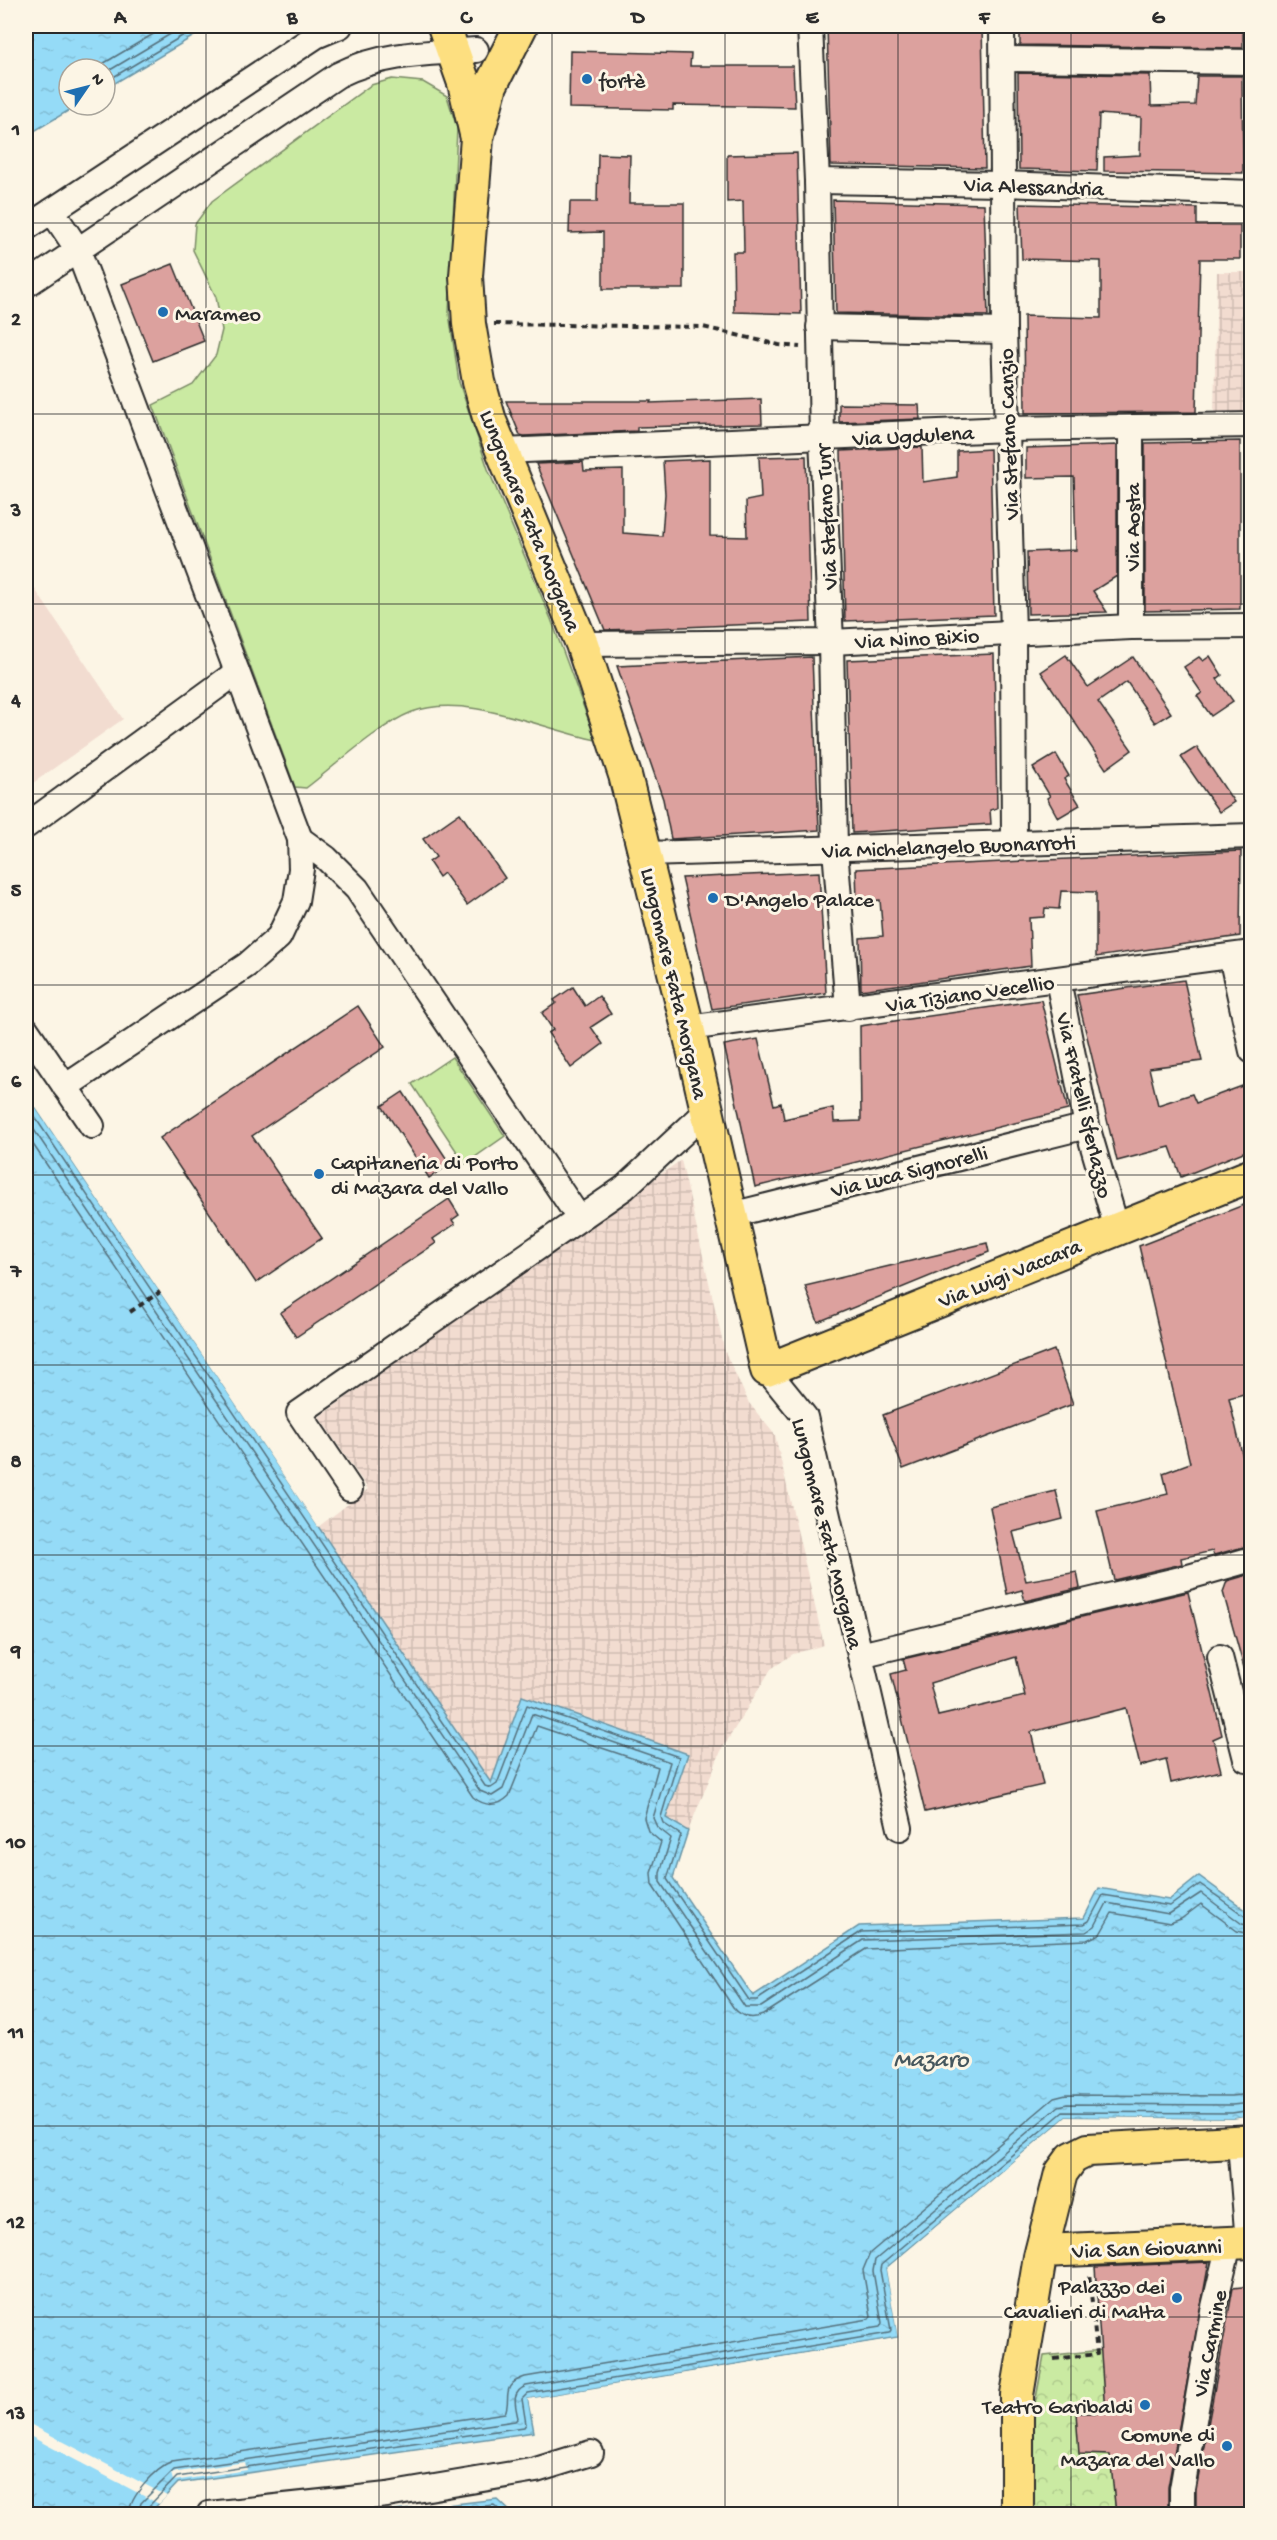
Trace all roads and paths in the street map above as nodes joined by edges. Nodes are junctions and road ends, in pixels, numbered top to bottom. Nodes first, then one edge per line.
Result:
1 (340, 26) edge
2 (810, 26) edge
3 (1002, 26) edge
4 (518, 31) edge
5 (455, 38) edge
6 (1002, 59) junction
7 (1251, 62) edge
8 (477, 138) junction
9 (817, 181) junction
10 (1002, 184) junction
11 (1251, 193) edge
12 (52, 211) junction
13 (26, 228) edge
14 (78, 249) junction
15 (26, 285) edge
16 (470, 324) junction
17 (1004, 331) junction
18 (820, 338) junction
19 (1251, 425) edge
20 (1131, 427) junction
21 (1007, 429) junction
22 (822, 438) junction
23 (503, 451) junction
24 (1251, 626) edge
25 (1131, 627) junction
26 (1013, 632) junction
27 (831, 642) junction
28 (582, 644) junction
29 (237, 672) junction
30 (26, 826) edge
31 (1251, 836) edge
32 (300, 839) junction
33 (1014, 842) junction
34 (835, 849) junction
35 (646, 854) junction
36 (1241, 955) edge
37 (1058, 980) junction
38 (848, 1008) junction
39 (688, 1028) junction
40 (26, 1029) edge
41 (1251, 1051) edge
42 (65, 1087) junction
43 (707, 1111) junction
44 (92, 1126) dead end
45 (1087, 1126) junction
46 (1251, 1175) edge
47 (731, 1215) junction
48 (579, 1218) junction
49 (1117, 1229) junction
50 (160, 1292) dead end
51 (130, 1311) dead end
52 (767, 1370) junction
53 (350, 1490) dead end
54 (1251, 1559) edge
55 (860, 1655) junction
56 (1220, 1657) dead end
57 (1249, 1759) edge
58 (900, 1828) dead end
59 (1246, 2142) edge
60 (1243, 2243) edge
61 (1042, 2251) junction
62 (1089, 2277) dead end
63 (1054, 2359) dead end
64 (591, 2453) dead end
65 (209, 2514) edge
66 (1017, 2514) edge
67 (1182, 2514) edge

1 - 12 street
2 - 9 street, Via Stefano Turr
3 - 6 street, Via Stefano Canzio
4 - 5 main road
4 - 8 main road
5 - 8 main road
5 - 14 street
6 - 7 street
6 - 10 street, Via Stefano Canzio
8 - 16 main road, Lungomare Fata Morgana
9 - 10 street, Via Alessandria
9 - 18 street, Via Stefano Turr
10 - 11 street, Via Alessandria
10 - 17 street, Via Stefano Canzio
12 - 13 street
12 - 14 street
14 - 15 street
14 - 29 street
16 - 18 path
16 - 23 main road, Lungomare Fata Morgana
17 - 18 street
17 - 21 street, Via Stefano Canzio
18 - 22 street, Via Stefano Turr
19 - 20 street, Via Ugdulena
20 - 21 street, Via Ugdulena
20 - 25 street, Via Aosta
21 - 22 street, Via Ugdulena
21 - 26 street, Via Stefano Canzio
22 - 23 street, Via Ugdulena
22 - 27 street, Via Stefano Turr
23 - 28 main road, Lungomare Fata Morgana
24 - 25 street, Via Nino Bixio
25 - 26 street, Via Nino Bixio
26 - 27 street, Via Nino Bixio
26 - 33 street, Via Stefano Canzio
27 - 28 street, Via Nino Bixio
27 - 34 street, Via Stefano Turr
28 - 35 main road, Lungomare Fata Morgana
29 - 30 street
29 - 32 street
31 - 33 street, Via Michelangelo Buonarroti
32 - 42 street
32 - 48 street
33 - 34 street, Via Michelangelo Buonarroti
34 - 35 street, Via Michelangelo Buonarroti
34 - 38 street, Via Stefano Turr
35 - 39 main road, Lungomare Fata Morgana
36 - 37 street, Via Tiziano Vecellio
36 - 41 street
37 - 38 street, Via Tiziano Vecellio
37 - 45 street, Via Fratelli Sferlazzo
38 - 39 street, Via Tiziano Vecellio
39 - 43 main road, Lungomare Fata Morgana
40 - 42 street
42 - 44 street
43 - 47 main road, Lungomare Fata Morgana
43 - 48 street
45 - 47 street, Via Luca Signorelli
45 - 49 street, Via Fratelli Sferlazzo
46 - 49 main road, Via Luigi Vaccara
47 - 52 main road, Lungomare Fata Morgana
48 - 53 street
49 - 52 main road, Via Luigi Vaccara
50 - 51 path
52 - 55 street, Lungomare Fata Morgana
54 - 55 street
55 - 58 street, Lungomare Fata Morgana
56 - 57 street
59 - 60 street, Via Carmine
59 - 61 main road
60 - 61 main road, Via San Giovanni
60 - 67 street, Via Carmine
61 - 66 main road
62 - 63 path
64 - 65 street

